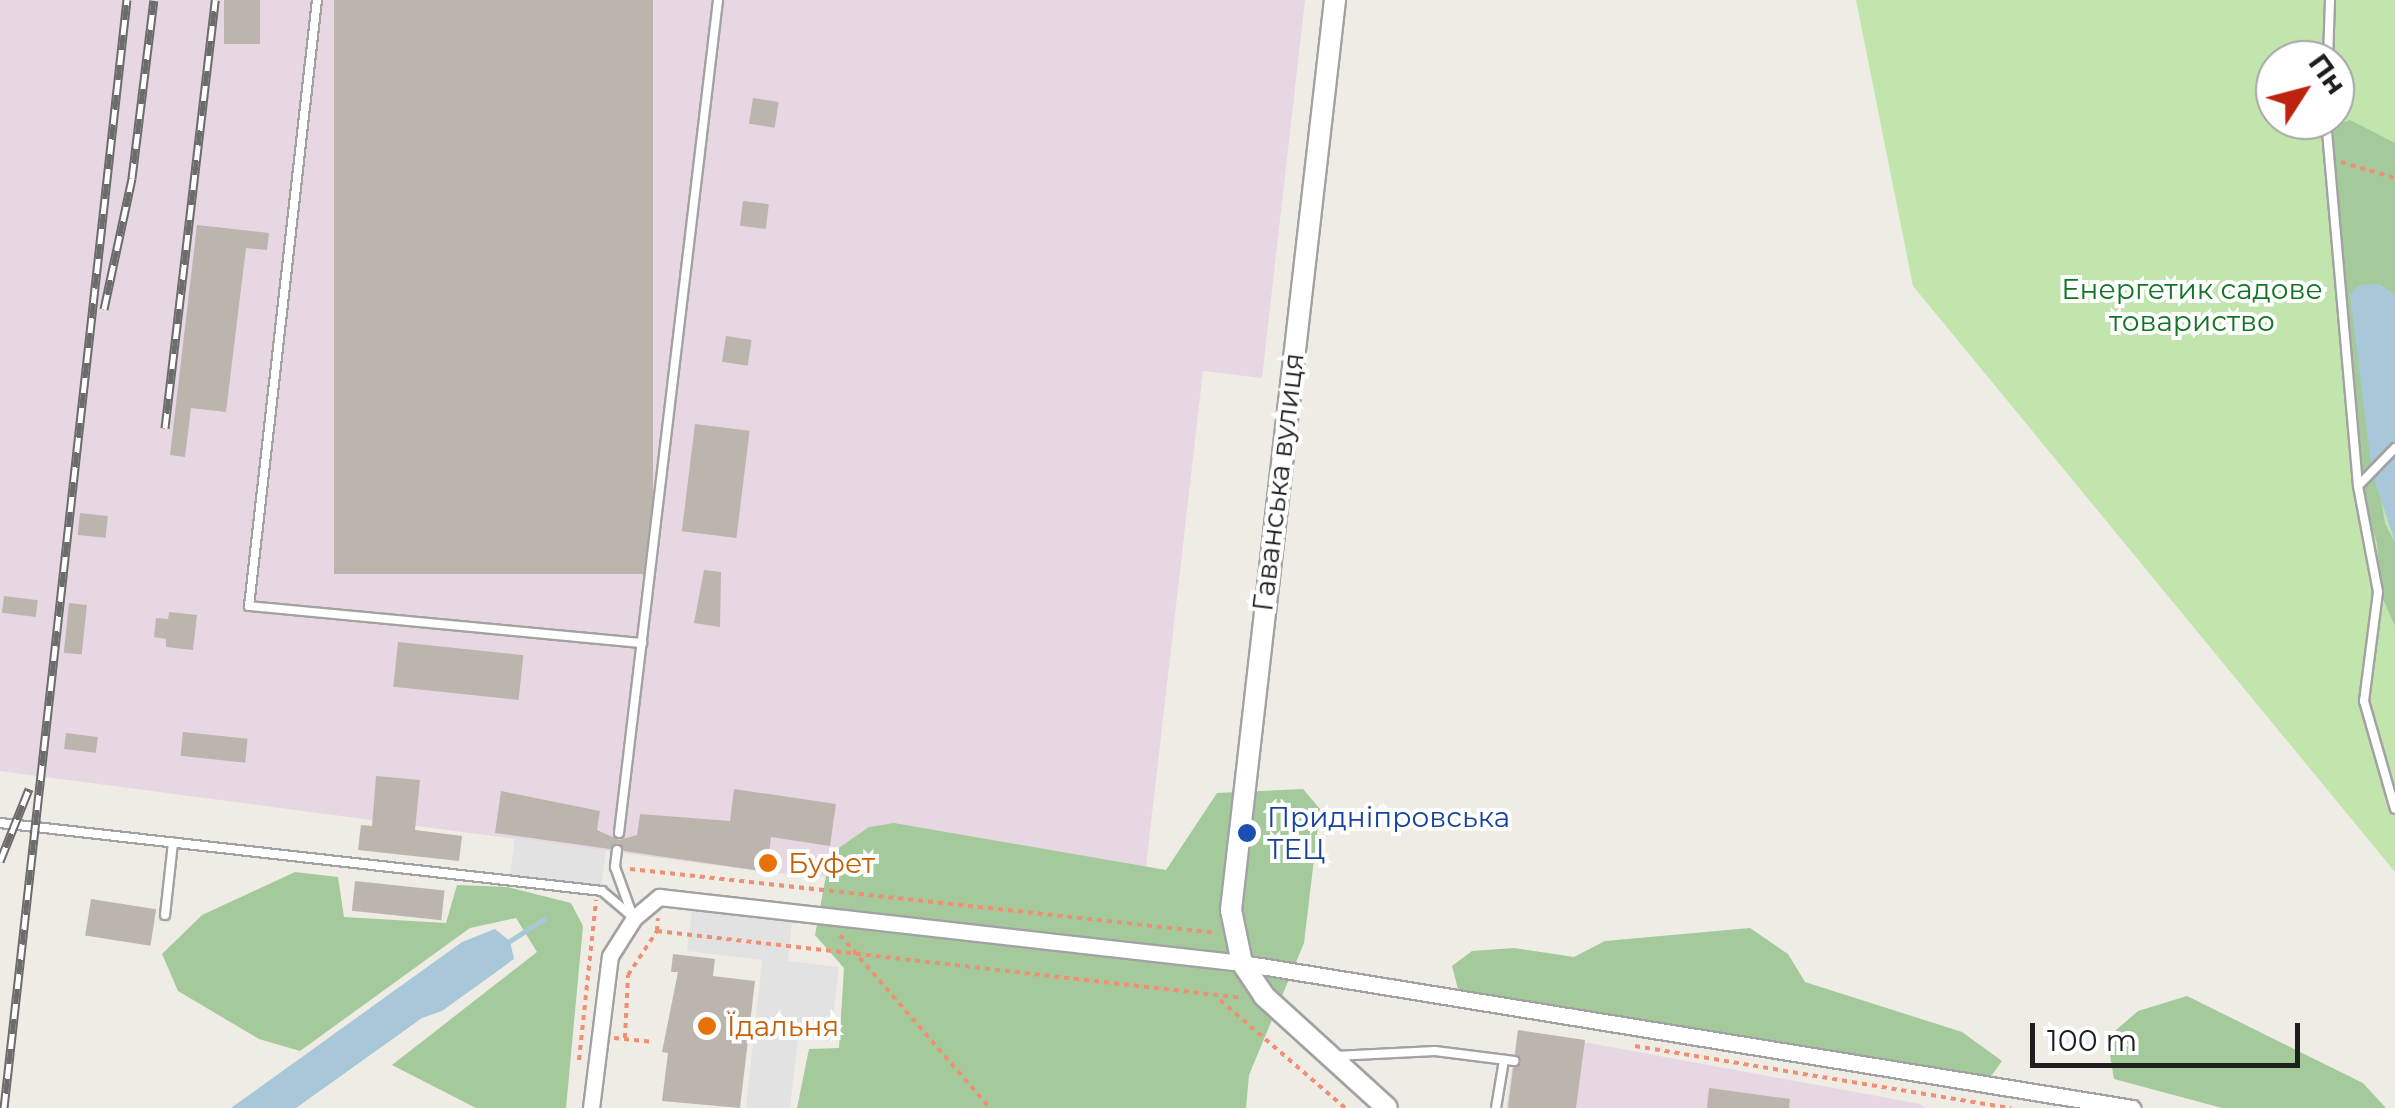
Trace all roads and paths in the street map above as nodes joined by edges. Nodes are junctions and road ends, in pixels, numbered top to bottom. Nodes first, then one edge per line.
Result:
1 (317, 0) edge
2 (718, 0) edge
3 (1335, 0) edge
4 (2330, 0) edge
5 (2329, 40) edge
6 (2326, 140) edge
7 (2326, 163) junction
8 (2395, 178) edge
9 (2395, 448) edge
10 (2358, 486) junction
11 (642, 643) junction
12 (2395, 809) edge
13 (0, 823) edge
14 (619, 833) dead end
15 (172, 842) junction
16 (617, 850) dead end
17 (615, 867) junction
18 (597, 890) junction
19 (660, 897) junction
20 (823, 914) junction
21 (165, 915) dead end
22 (634, 918) junction
23 (657, 931) junction
24 (1234, 935) junction
25 (854, 952) junction
26 (1242, 963) junction
27 (1264, 996) junction
28 (1220, 1000) junction
29 (599, 1037) junction
30 (625, 1038) junction
31 (654, 1042) dead end
32 (1625, 1044) dead end
33 (1330, 1056) junction
34 (1504, 1060) junction
35 (1514, 1061) dead end
36 (578, 1068) dead end
37 (590, 1108) edge
38 (990, 1108) edge
39 (1344, 1108) edge
40 (1387, 1108) edge
41 (1496, 1108) edge
42 (2011, 1108) edge
43 (2132, 1108) edge

1 - 11 lane
2 - 11 lane
3 - 24 street, Гаванська вулиця
4 - 5 lane
6 - 7 lane
7 - 8 path
7 - 10 lane
9 - 10 lane
10 - 12 lane
11 - 14 lane
13 - 15 lane
15 - 18 lane
15 - 21 lane
16 - 17 lane
17 - 22 lane
17 - 24 path
18 - 22 lane
18 - 36 path
19 - 20 street
19 - 22 street
19 - 23 path
20 - 25 path
20 - 26 street
22 - 29 street
23 - 25 path
23 - 30 path
24 - 26 street, Гаванська вулиця
25 - 28 path
25 - 38 path
26 - 27 street, Гаванська вулиця
26 - 43 street
27 - 28 path
27 - 33 street, Гаванська вулиця
28 - 39 path
29 - 30 path
29 - 37 street
30 - 31 path
32 - 42 path
33 - 34 lane
33 - 40 street, Гаванська вулиця
34 - 35 lane
34 - 41 lane

